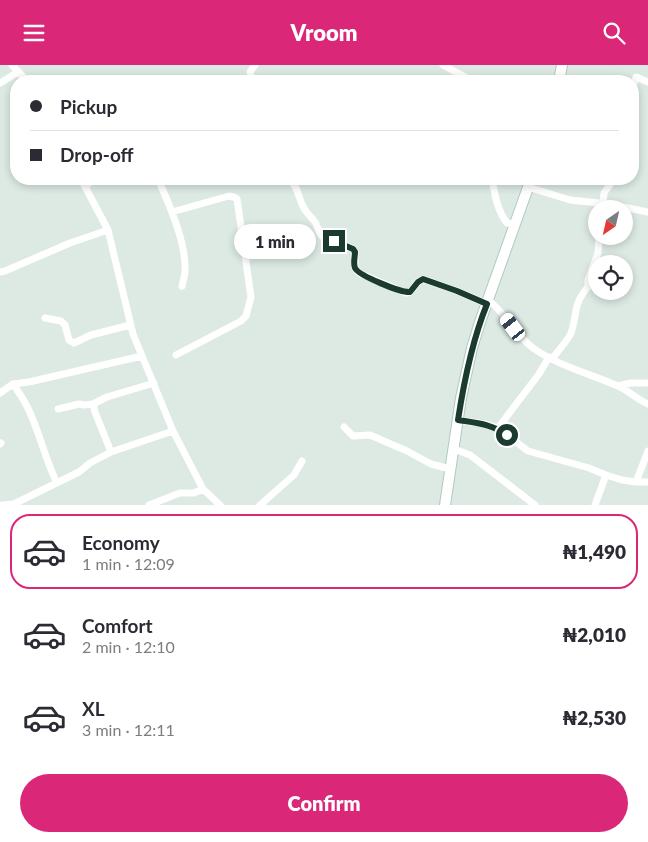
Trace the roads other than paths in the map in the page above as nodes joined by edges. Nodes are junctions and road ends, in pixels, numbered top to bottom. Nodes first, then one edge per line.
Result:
1 (12, 65) edge
2 (444, 65) edge
3 (18, 72) junction
4 (13, 75) edge
5 (21, 75) edge
6 (462, 75) edge
7 (87, 185) edge
8 (161, 185) edge
9 (295, 185) edge
10 (493, 185) edge
11 (529, 185) edge
12 (535, 185) edge
13 (610, 185) edge
14 (85, 187) joint
15 (602, 200) edge
16 (588, 204) edge
17 (633, 210) edge
18 (172, 212) junction
19 (648, 212) edge
20 (514, 224) junction
21 (108, 230) junction
22 (598, 245) edge
23 (0, 272) edge
24 (182, 286) dead end
25 (488, 302) junction
26 (46, 318) dead end
27 (130, 325) junction
28 (176, 355) dead end
29 (142, 356) junction
30 (551, 358) junction
31 (154, 383) junction
32 (648, 383) edge
33 (14, 384) junction
34 (618, 386) junction
35 (0, 393) edge
36 (93, 404) junction
37 (648, 404) edge
38 (58, 409) dead end
39 (458, 420) junction
40 (344, 427) dead end
41 (498, 428) junction
42 (173, 431) junction
43 (454, 449) junction
44 (648, 451) edge
45 (111, 453) junction
46 (302, 461) dead end
47 (450, 469) junction
48 (606, 475) junction
49 (636, 482) junction
50 (648, 482) edge
51 (57, 483) junction
52 (203, 489) junction
53 (0, 500) edge
54 (531, 503) edge
55 (2, 504) edge
56 (149, 505) edge
57 (220, 505) edge
58 (260, 505) edge
59 (445, 505) edge
60 (595, 505) edge

1 - 3 street
2 - 6 street
3 - 4 street
3 - 5 street
7 - 14 street
8 - 18 street
9 - 25 street
10 - 20 street
11 - 20 main road
12 - 16 street
13 - 15 street
14 - 21 street
17 - 19 street
18 - 24 street
18 - 28 street
20 - 25 main road
21 - 23 street
21 - 27 street
22 - 30 street
25 - 30 street
25 - 39 main road
26 - 27 street
27 - 29 street
29 - 31 street
29 - 33 street
30 - 34 street
30 - 41 street
31 - 36 street
31 - 42 street
32 - 34 street
33 - 35 street
33 - 51 street
34 - 37 street
36 - 38 street
36 - 45 street
39 - 41 street
39 - 43 main road
40 - 47 street
41 - 48 street
42 - 45 street
42 - 52 street
43 - 47 main road
43 - 54 street
44 - 49 street
45 - 51 street
46 - 58 street
47 - 59 main road
48 - 49 street
48 - 60 street
49 - 50 street
51 - 55 street
52 - 56 street
52 - 57 street
53 - 55 street

